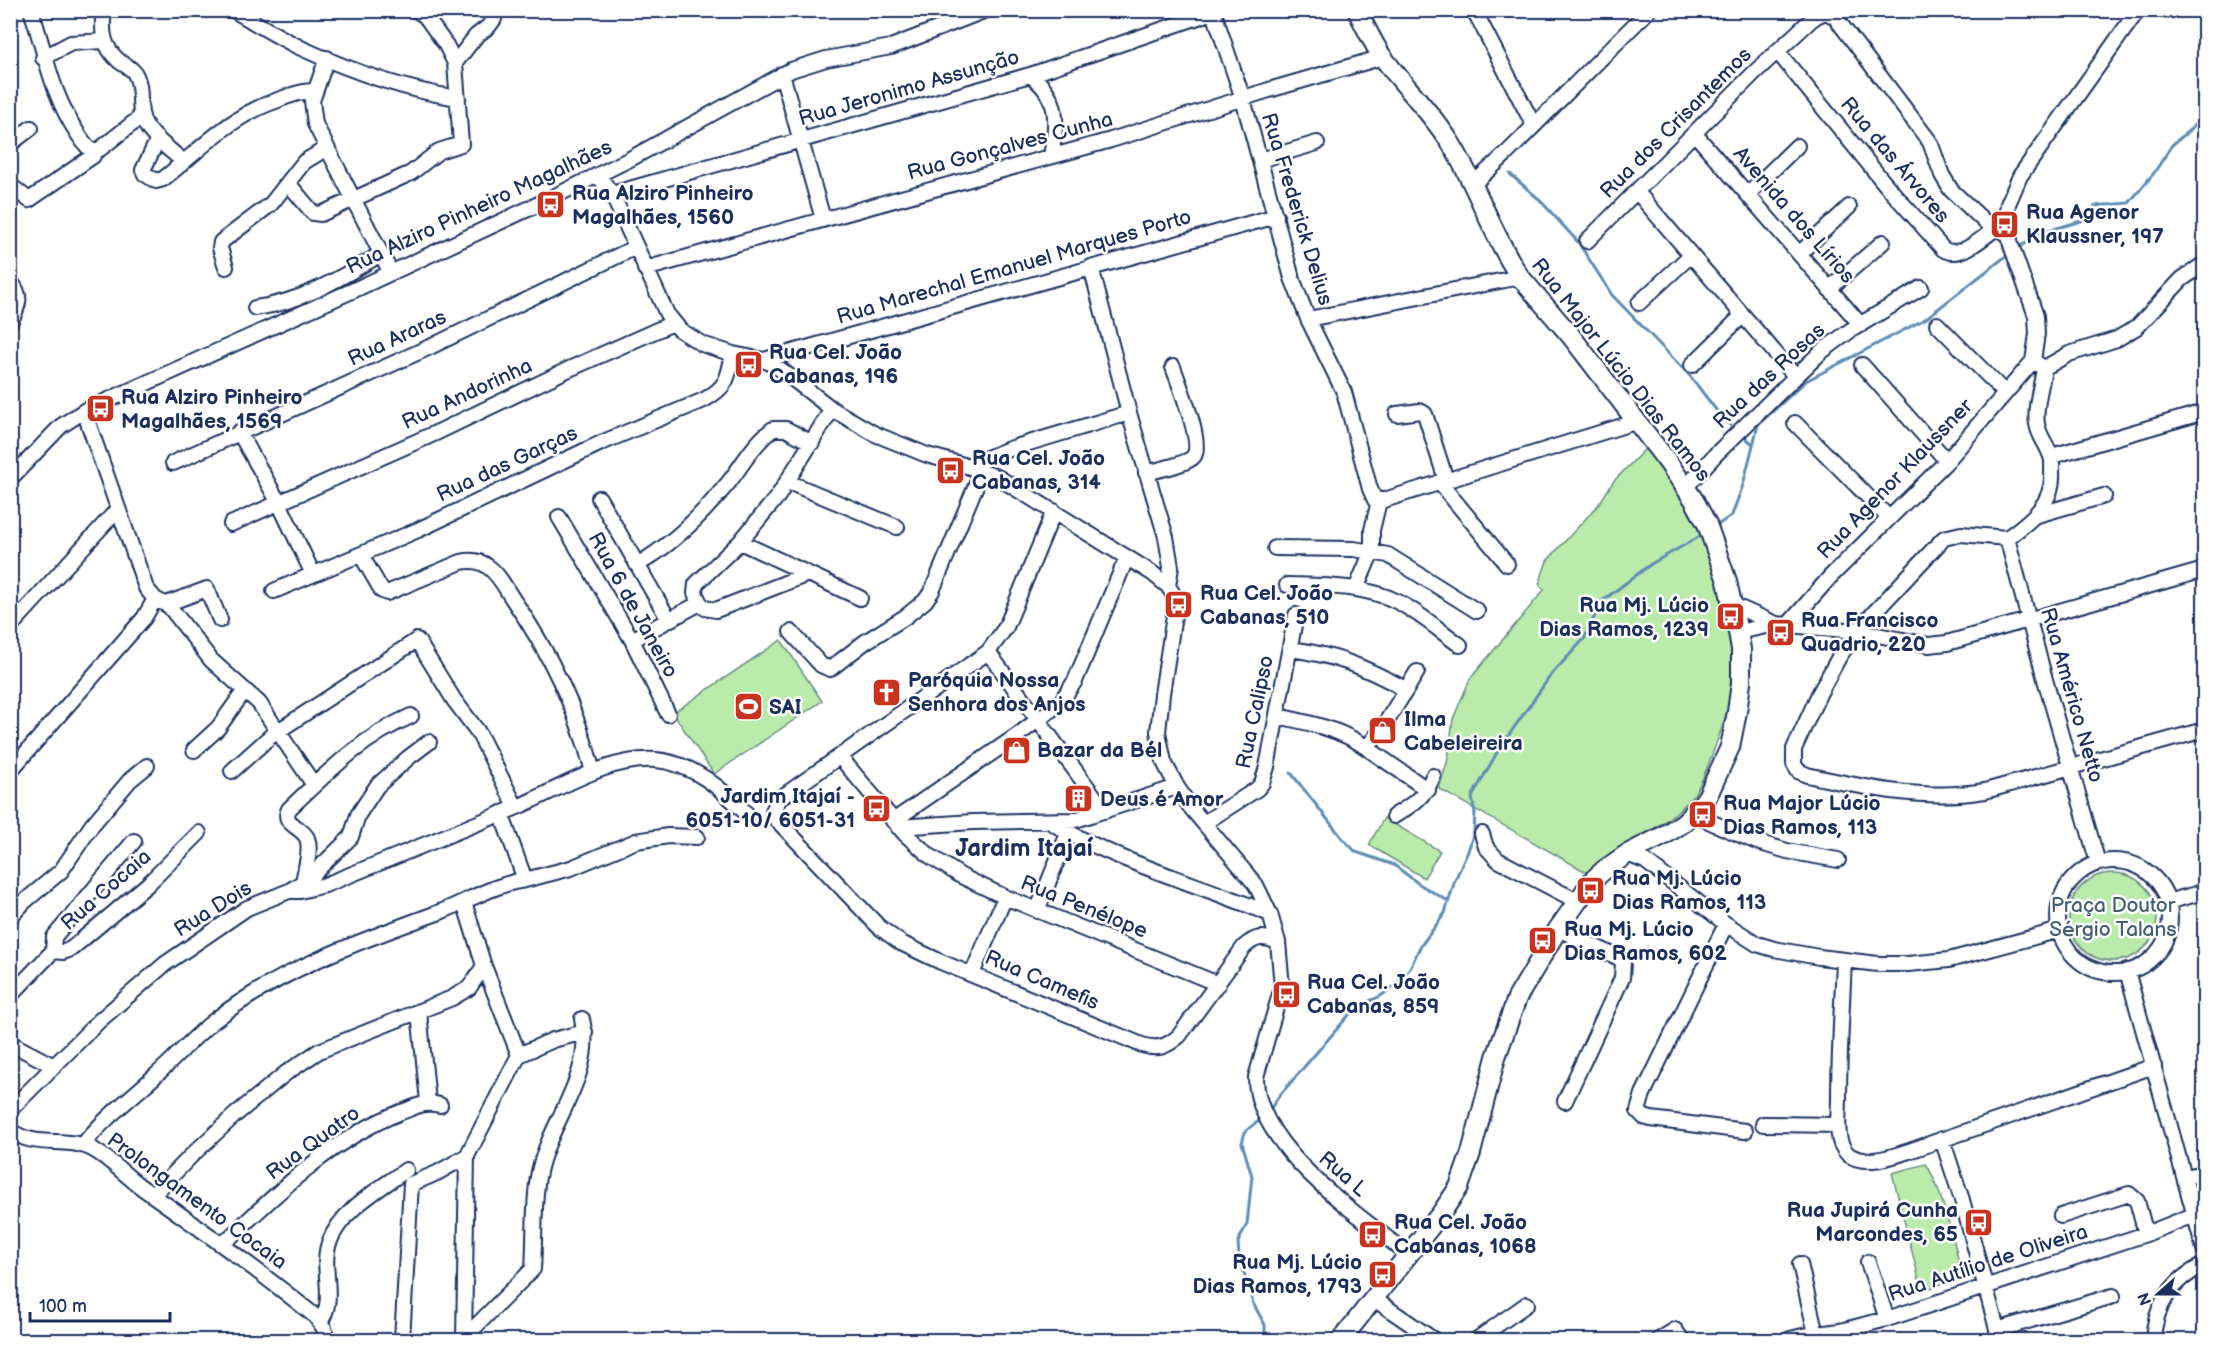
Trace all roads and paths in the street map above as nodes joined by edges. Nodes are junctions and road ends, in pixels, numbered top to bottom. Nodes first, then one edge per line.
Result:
1 (31, 10) edge
2 (104, 10) edge
3 (233, 10) edge
4 (495, 10) edge
5 (986, 10) edge
6 (1357, 10) edge
7 (1490, 10) edge
8 (2138, 10) edge
9 (1213, 11) edge
10 (1648, 11) edge
11 (423, 12) edge
12 (1823, 12) joint
13 (1475, 14) edge
14 (104, 41) junction
15 (1778, 51) junction
16 (1383, 57) junction
17 (43, 58) junction
18 (327, 58) junction
19 (455, 63) junction
20 (782, 74) junction
21 (1030, 75) junction
22 (314, 91) junction
23 (458, 98) junction
24 (1243, 99) junction
25 (142, 116) junction
26 (1534, 126) junction
27 (31, 128) dead end
28 (1695, 134) junction
29 (159, 139) junction
30 (801, 141) junction
31 (1317, 143) dead end
32 (10, 144) edge
33 (1797, 146) dead end
34 (327, 148) junction
35 (93, 152) junction
36 (1051, 156) junction
37 (1260, 160) junction
38 (184, 162) junction
39 (598, 175) junction
40 (288, 183) junction
41 (10, 184) edge
42 (1473, 184) junction
43 (1637, 192) junction
44 (1748, 194) junction
45 (612, 195) junction
46 (354, 199) junction
47 (1849, 207) dead end
48 (1276, 216) junction
49 (823, 219) junction
50 (1587, 241) dead end
51 (1883, 242) dead end
52 (2007, 242) junction
53 (636, 247) junction
54 (1800, 253) junction
55 (381, 254) junction
56 (1691, 255) junction
57 (2205, 264) edge
58 (226, 267) dead end
59 (1091, 267) junction
60 (645, 269) junction
61 (391, 273) junction
62 (1520, 277) junction
63 (10, 281) edge
64 (1921, 288) dead end
65 (1829, 289) junction
66 (1639, 303) dead end
67 (255, 308) dead end
68 (1742, 316) junction
69 (1308, 319) junction
70 (10, 322) edge
71 (673, 324) junction
72 (1937, 324) dead end
73 (1861, 325) junction
74 (733, 354) junction
75 (764, 360) junction
76 (1692, 365) dead end
77 (1862, 365) dead end
78 (2039, 365) junction
79 (1173, 367) dead end
80 (1795, 376) junction
81 (2005, 393) junction
82 (832, 409) junction
83 (84, 411) junction
84 (2205, 412) edge
85 (1129, 413) junction
86 (1397, 414) dead end
87 (1635, 422) junction
88 (1795, 423) dead end
89 (239, 432) junction
90 (812, 443) junction
91 (1009, 449) junction
92 (2052, 456) junction
93 (1947, 461) junction
94 (173, 463) dead end
95 (967, 466) junction
96 (982, 471) junction
97 (1146, 473) junction
98 (999, 478) junction
99 (10, 479) edge
100 (1442, 481) junction
101 (788, 482) junction
102 (1686, 487) junction
103 (2104, 496) dead end
104 (599, 498) dead end
105 (1379, 501) junction
106 (279, 502) junction
107 (118, 509) junction
108 (1054, 511) junction
109 (2036, 515) junction
110 (560, 518) dead end
111 (1888, 518) junction
112 (231, 524) dead end
113 (897, 527) dead end
114 (2007, 538) junction
115 (740, 542) junction
116 (1275, 548) dead end
117 (1372, 551) junction
118 (361, 555) junction
119 (1127, 557) junction
120 (1507, 564) dead end
121 (638, 565) junction
122 (2205, 570) edge
123 (313, 574) junction
124 (808, 574) junction
125 (1287, 585) dead end
126 (1168, 586) junction
127 (1356, 589) junction
128 (274, 591) dead end
129 (860, 598) dead end
130 (161, 602) junction
131 (700, 603) junction
132 (1733, 605) junction
133 (1477, 611) dead end
134 (1296, 615) dead end
135 (669, 620) junction
136 (220, 621) dead end
137 (2030, 621) junction
138 (1781, 625) junction
139 (10, 627) edge
140 (1857, 631) junction
141 (791, 632) dead end
142 (1738, 632) junction
143 (632, 640) junction
144 (1460, 645) dead end
145 (1290, 649) junction
146 (988, 652) junction
147 (1417, 672) dead end
148 (1405, 689) junction
149 (245, 690) junction
150 (669, 714) dead end
151 (411, 716) dead end
152 (1277, 716) junction
153 (1039, 720) junction
154 (2205, 730) edge
155 (278, 732) junction
156 (429, 742) dead end
157 (1367, 748) junction
158 (194, 750) dead end
159 (840, 757) junction
160 (147, 766) dead end
161 (2069, 766) junction
162 (10, 771) edge
163 (232, 771) dead end
164 (594, 772) junction
165 (1433, 776) dead end
166 (314, 785) junction
167 (1177, 787) junction
168 (1428, 790) junction
169 (516, 807) junction
170 (1105, 812) junction
171 (501, 813) junction
172 (1692, 814) junction
173 (748, 815) dead end
174 (1394, 816) dead end
175 (1049, 821) junction
176 (1204, 822) junction
177 (895, 824) junction
178 (1068, 832) junction
179 (199, 833) dead end
180 (1482, 834) dead end
181 (697, 837) dead end
182 (134, 841) dead end
183 (1645, 854) junction
184 (1838, 860) dead end
185 (2098, 863) junction
186 (525, 880) junction
187 (303, 882) junction
188 (289, 891) junction
189 (2205, 892) edge
190 (1005, 897) junction
191 (464, 902) junction
192 (1577, 902) junction
193 (2167, 902) junction
194 (1037, 911) junction
195 (1269, 914) junction
196 (10, 917) edge
197 (1726, 924) junction
198 (1558, 929) junction
199 (2060, 930) junction
200 (1278, 942) junction
201 (52, 951) junction
202 (1844, 961) junction
203 (484, 966) junction
204 (2127, 971) junction
205 (972, 974) junction
206 (1218, 984) junction
207 (10, 996) edge
208 (419, 1011) junction
209 (10, 1043) edge
210 (519, 1054) junction
211 (54, 1066) junction
212 (2154, 1066) junction
213 (1566, 1101) dead end
214 (10, 1110) edge
215 (1763, 1124) dead end
216 (1838, 1125) junction
217 (10, 1130) edge
218 (1745, 1131) dead end
219 (1942, 1139) junction
220 (83, 1145) junction
221 (467, 1156) junction
222 (406, 1170) dead end
223 (2205, 1173) edge
224 (2185, 1178) junction
225 (153, 1195) junction
226 (2196, 1214) junction
227 (2061, 1215) dead end
228 (2146, 1234) junction
229 (224, 1244) junction
230 (2205, 1249) edge
231 (1409, 1255) junction
232 (1868, 1262) dead end
233 (1800, 1264) dead end
234 (2205, 1265) edge
235 (1985, 1287) junction
236 (2113, 1296) dead end
237 (1374, 1299) junction
238 (1527, 1304) dead end
239 (1887, 1319) junction
240 (320, 1322) junction
241 (1816, 1334) junction
242 (1679, 1335) edge
243 (1998, 1335) edge
244 (464, 1339) edge
245 (1790, 1339) edge
246 (327, 1341) edge
247 (402, 1341) edge
248 (1341, 1341) edge
249 (1434, 1341) edge
250 (1476, 1341) edge
251 (1659, 1341) edge
252 (2153, 1341) edge

1 - 17 street
2 - 14 street
3 - 18 street
4 - 19 street
5 - 20 street, Rua Alziro Pinheiro Magalhães
6 - 16 main road, Rua Major Lúcio Dias Ramos
7 - 13 street
8 - 52 street
9 - 21 street, Rua Jeronimo Assunção
9 - 24 street, Rua Frederick Delius
10 - 26 street
11 - 19 street
12 - 15 street, Rua dos Crisantemos
12 - 52 street, Rua das Árvores
13 - 26 street
14 - 17 street
14 - 25 street
15 - 28 street, Rua dos Crisantemos
15 - 52 street, Rua das Árvores
16 - 24 street, Rua Gonçalves Cunha
16 - 42 main road, Rua Major Lúcio Dias Ramos
17 - 35 street
18 - 22 street
18 - 23 street
19 - 23 street
20 - 30 street
20 - 39 street, Rua Alziro Pinheiro Magalhães
21 - 30 street, Rua Jeronimo Assunção
21 - 36 street
22 - 34 street
22 - 38 street
23 - 46 street
24 - 36 street, Rua Gonçalves Cunha
24 - 37 street, Rua Frederick Delius
25 - 29 street
25 - 35 street
26 - 42 street
27 - 32 street
28 - 43 street, Rua dos Crisantemos
28 - 44 street, Avenida dos Lírios
29 - 38 street
29 - 38 street
30 - 45 street, Rua Jeronimo Assunção
30 - 49 street
31 - 37 street
33 - 44 street
34 - 40 street
34 - 46 street
35 - 41 street
36 - 49 street, Rua Gonçalves Cunha
37 - 48 street, Rua Frederick Delius
39 - 45 street
39 - 61 street, Rua Alziro Pinheiro Magalhães
40 - 46 street
40 - 58 street
42 - 62 main road, Rua Major Lúcio Dias Ramos
43 - 50 street, Rua dos Crisantemos
43 - 56 street
44 - 54 street, Avenida dos Lírios
45 - 53 street
46 - 55 street
47 - 54 street
48 - 59 street, Rua Marechal Emanuel Marques Porto
48 - 69 street, Rua Frederick Delius
49 - 60 street, Rua Gonçalves Cunha
51 - 65 street
52 - 78 street
53 - 60 street
53 - 89 street, Rua Araras
54 - 65 street, Avenida dos Lírios
55 - 61 street
55 - 67 street
56 - 66 street
56 - 68 street
57 - 78 street
59 - 75 street, Rua Marechal Emanuel Marques Porto
59 - 85 street
60 - 71 street
61 - 83 street, Rua Alziro Pinheiro Magalhães
62 - 69 street
62 - 87 main road, Rua Major Lúcio Dias Ramos
63 - 70 street
64 - 73 street, Rua das Rosas
65 - 73 street, Avenida dos Lírios
68 - 76 street
68 - 80 street
69 - 105 street, Rua Frederick Delius
71 - 74 street
71 - 106 street, Rua Andorinha
72 - 81 street
73 - 80 street, Rua das Rosas
74 - 75 street
74 - 118 street, Rua das Garças
75 - 82 street
77 - 93 street
78 - 81 street, Rua Agenor Klaussner
78 - 92 street
79 - 97 street
80 - 102 street, Rua das Rosas
81 - 93 street, Rua Agenor Klaussner
82 - 90 street
82 - 95 street
83 - 99 street, Rua Alziro Pinheiro Magalhães
83 - 107 street
84 - 92 street
85 - 91 street
85 - 97 street
86 - 100 street
87 - 100 street
87 - 102 main road, Rua Major Lúcio Dias Ramos
88 - 111 street
89 - 94 street, Rua Araras
89 - 106 street
90 - 101 street
90 - 121 street
91 - 95 street
91 - 98 street
92 - 109 street
93 - 111 street, Rua Agenor Klaussner
95 - 96 street
96 - 98 street
96 - 141 street
97 - 126 street
98 - 108 street
100 - 105 street
100 - 120 street
101 - 113 street
101 - 115 street
102 - 132 main road, Rua Major Lúcio Dias Ramos
103 - 109 street
104 - 121 street
105 - 117 street
106 - 112 street, Rua Andorinha
106 - 123 street
107 - 130 street
107 - 139 street
108 - 119 street
108 - 146 street
109 - 114 street
110 - 143 street, Rua 6 de Janeiro
111 - 138 street, Rua Agenor Klaussner
114 - 137 street, Rua Américo Netto
114 - 140 street
115 - 124 street
115 - 131 street
116 - 117 street
117 - 127 street
117 - 133 street
118 - 123 street, Rua das Garças
118 - 164 street
119 - 126 street
119 - 153 street
121 - 135 street
122 - 137 street
123 - 128 street, Rua das Garças
124 - 129 street
124 - 131 street
125 - 127 street
126 - 167 street
127 - 144 street
130 - 136 street
130 - 149 street
130 - 162 street
131 - 135 street
132 - 138 street
132 - 142 main road, Rua Major Lúcio Dias Ramos
134 - 145 street, Rua Calipso
135 - 143 street
137 - 140 street
137 - 161 street, Rua Américo Netto
138 - 140 street
138 - 142 street
140 - 161 street
142 - 172 main road, Rua Major Lúcio Dias Ramos
143 - 150 street, Rua 6 de Janeiro
145 - 148 street
145 - 152 street, Rua Calipso
146 - 153 street
146 - 159 street
147 - 148 street
148 - 157 street
149 - 155 street
149 - 158 street
151 - 166 street
152 - 157 street
152 - 176 street, Rua Calipso
153 - 170 street
153 - 177 street
154 - 161 street
155 - 163 street
155 - 166 street
155 - 169 street
156 - 187 street, Rua Dois
157 - 168 street
159 - 177 street, Rua Penélope
159 - 205 street, Rua Camefis
160 - 196 street
161 - 185 street, Rua Américo Netto
164 - 169 street
164 - 173 street
165 - 168 street
166 - 187 street
167 - 170 street
167 - 176 street
168 - 174 street
169 - 171 street
170 - 175 street
171 - 186 street
171 - 188 street
172 - 183 main road, Rua Major Lúcio Dias Ramos
172 - 184 street
175 - 177 street
175 - 178 street
176 - 195 street
177 - 190 street, Rua Penélope
178 - 194 street
178 - 195 street
179 - 201 street, Rua Cocaia
180 - 192 street
181 - 186 street
182 - 201 street
183 - 192 main road, Rua Major Lúcio Dias Ramos
183 - 197 street
185 - 193 street
185 - 199 street
186 - 191 street
187 - 188 street, Rua Dois
188 - 211 street, Rua Dois
189 - 193 street
190 - 194 street, Rua Penélope
190 - 205 street
191 - 203 street
191 - 220 street
192 - 198 main road, Rua Major Lúcio Dias Ramos
193 - 204 street
194 - 206 street, Rua Penélope
195 - 200 street
197 - 202 street
197 - 218 street
198 - 213 street
198 - 231 main road, Rua Major Lúcio Dias Ramos
199 - 202 street
199 - 204 street
200 - 206 street, Rua Camefis
200 - 231 street, Rua L
201 - 207 street, Rua Cocaia
202 - 216 street
203 - 208 street
203 - 210 street
204 - 212 street
205 - 206 street, Rua Camefis
208 - 225 street
208 - 229 street, Rua Quatro
209 - 211 street
210 - 221 street
210 - 244 street
211 - 214 street, Rua Dois
212 - 219 street
212 - 224 street
215 - 216 street
216 - 219 street
217 - 220 street, Prolongamento Cocaia
219 - 235 street
220 - 225 street, Prolongamento Cocaia
221 - 244 street
221 - 247 street
222 - 240 street
223 - 224 street
224 - 226 street
225 - 229 street, Prolongamento Cocaia
226 - 228 street, Rua Autílio de Oliveira
226 - 230 street
227 - 228 street
228 - 235 street, Rua Autílio de Oliveira
229 - 240 street, Prolongamento Cocaia
231 - 237 main road, Rua Major Lúcio Dias Ramos
232 - 239 street
233 - 241 street
234 - 252 street
235 - 239 street, Rua Autílio de Oliveira
235 - 243 street
236 - 243 street
237 - 248 main road, Rua Major Lúcio Dias Ramos
237 - 249 street
238 - 250 street
239 - 241 street, Rua Autílio de Oliveira
240 - 246 street
241 - 245 street, Rua Autílio de Oliveira
242 - 251 street

